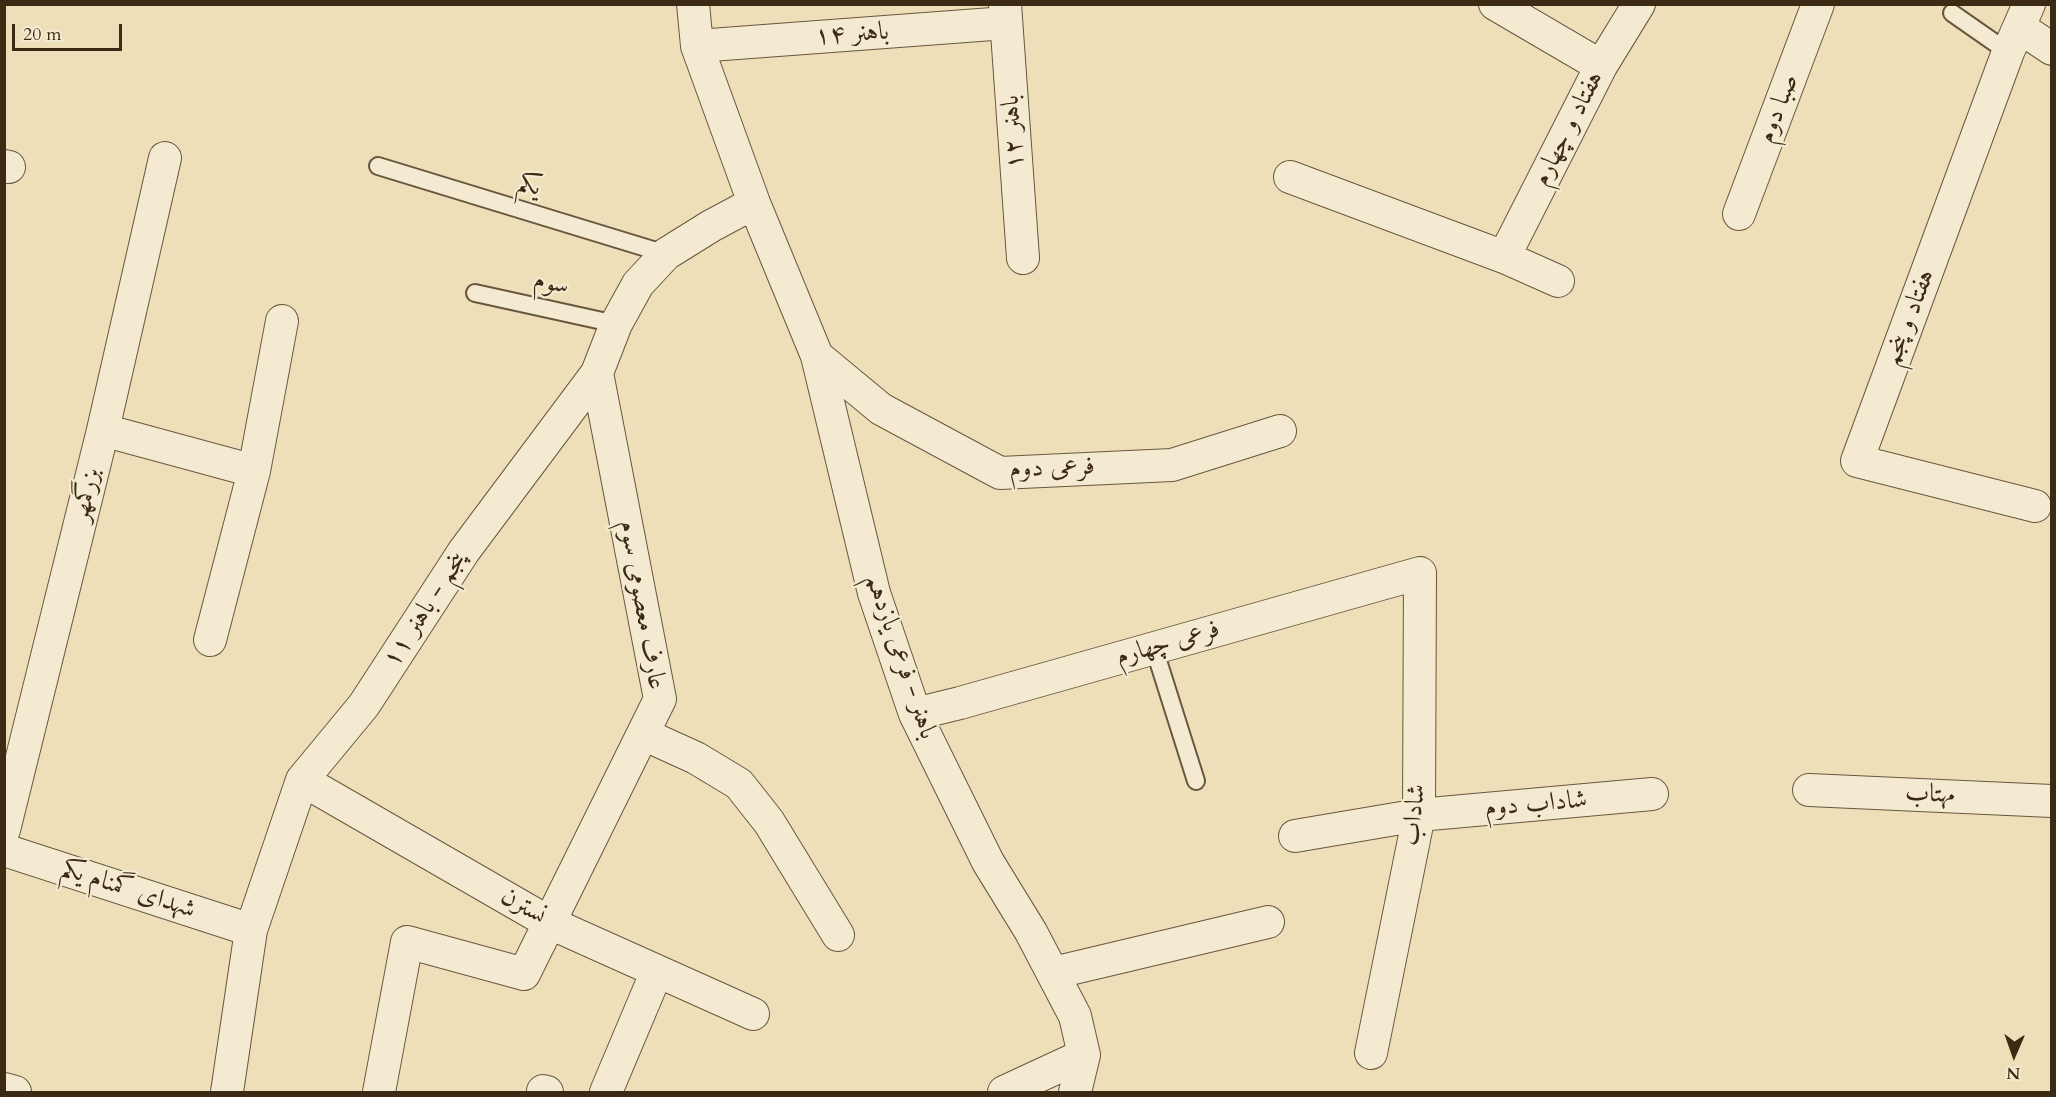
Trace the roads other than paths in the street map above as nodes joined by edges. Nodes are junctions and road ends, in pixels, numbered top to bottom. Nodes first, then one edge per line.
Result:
1 (693, 4) edge
2 (1495, 4) edge
3 (1639, 4) edge
4 (1818, 4) edge
5 (1952, 13) dead end
6 (1005, 14) edge
7 (2019, 28) edge
8 (697, 46) junction
9 (2052, 49) edge
10 (1601, 66) junction
11 (165, 158) dead end
12 (378, 166) dead end
13 (1290, 177) dead end
14 (754, 203) junction
15 (1739, 214) dead end
16 (666, 254) junction
17 (1504, 257) junction
18 (1023, 258) dead end
19 (1558, 281) dead end
20 (475, 293) dead end
21 (282, 321) dead end
22 (616, 324) junction
23 (817, 356) junction
24 (597, 373) junction
25 (103, 430) junction
26 (1280, 431) dead end
27 (254, 471) junction
28 (2035, 506) dead end
29 (1420, 573) joint
30 (210, 640) dead end
31 (1154, 648) junction
32 (915, 714) junction
33 (643, 734) junction
34 (302, 780) junction
35 (1196, 780) dead end
36 (1809, 790) dead end
37 (1652, 794) dead end
38 (2052, 801) edge
39 (1419, 815) junction
40 (4, 830) edge
41 (1295, 836) dead end
42 (4, 850) edge
43 (1268, 922) dead end
44 (550, 923) junction
45 (251, 930) junction
46 (837, 935) dead end
47 (657, 970) junction
48 (1053, 973) junction
49 (753, 1014) dead end
50 (1371, 1053) dead end
51 (1084, 1055) junction
52 (4, 1089) edge
53 (15, 1092) edge
54 (227, 1092) edge
55 (379, 1092) edge
56 (606, 1092) edge
57 (1004, 1092) edge
58 (1075, 1092) edge

1 - 8 street, باهنر - فرعی یازدهم
2 - 10 street
3 - 10 street, هفتاد و چهارم
4 - 15 street, صبا دوم
5 - 7 lane
6 - 8 street, باهنر ۱۴
6 - 18 street, باهنر ۱۲
7 - 9 street
7 - 28 street, هفتاد و پنجم
8 - 14 street, باهنر - فرعی یازدهم
10 - 17 street, هفتاد و چهارم
11 - 25 street, بزرگمهر
12 - 16 lane, یکم
13 - 17 street
14 - 16 street, پنجم - باهنر ۱۱
14 - 23 street, باهنر - فرعی یازدهم
16 - 22 street, پنجم - باهنر ۱۱
17 - 19 street
20 - 22 lane, سوم
21 - 27 street
22 - 24 street, پنجم - باهنر ۱۱
23 - 26 street, فرعی دوم
23 - 32 street, باهنر - فرعی یازدهم
24 - 33 street, عارف معصومی سوم
24 - 34 street, پنجم - باهنر ۱۱
25 - 27 street
25 - 40 street, بزرگمهر
27 - 30 street
29 - 31 street, فرعی چهارم
29 - 39 street, شاداب
31 - 32 street, فرعی چهارم
31 - 35 lane
32 - 48 street, باهنر - فرعی یازدهم
33 - 44 street, عارف معصومی سوم
33 - 46 street
34 - 44 street, نسترن
34 - 45 street, پنجم - باهنر ۱۱
36 - 38 street, مهتاب
37 - 39 street, شاداب دوم
39 - 41 street, شاداب دوم
39 - 50 street, شاداب
42 - 45 street, شهدای گمنام یکم
43 - 48 street
44 - 47 street, نسترن
44 - 55 street, عارف معصومی سوم
45 - 54 street, پنجم - باهنر ۱۱
47 - 49 street, نسترن
47 - 56 street
48 - 51 street, باهنر - فرعی یازدهم
51 - 57 street
51 - 58 street, باهنر - فرعی یازدهم
52 - 53 street

